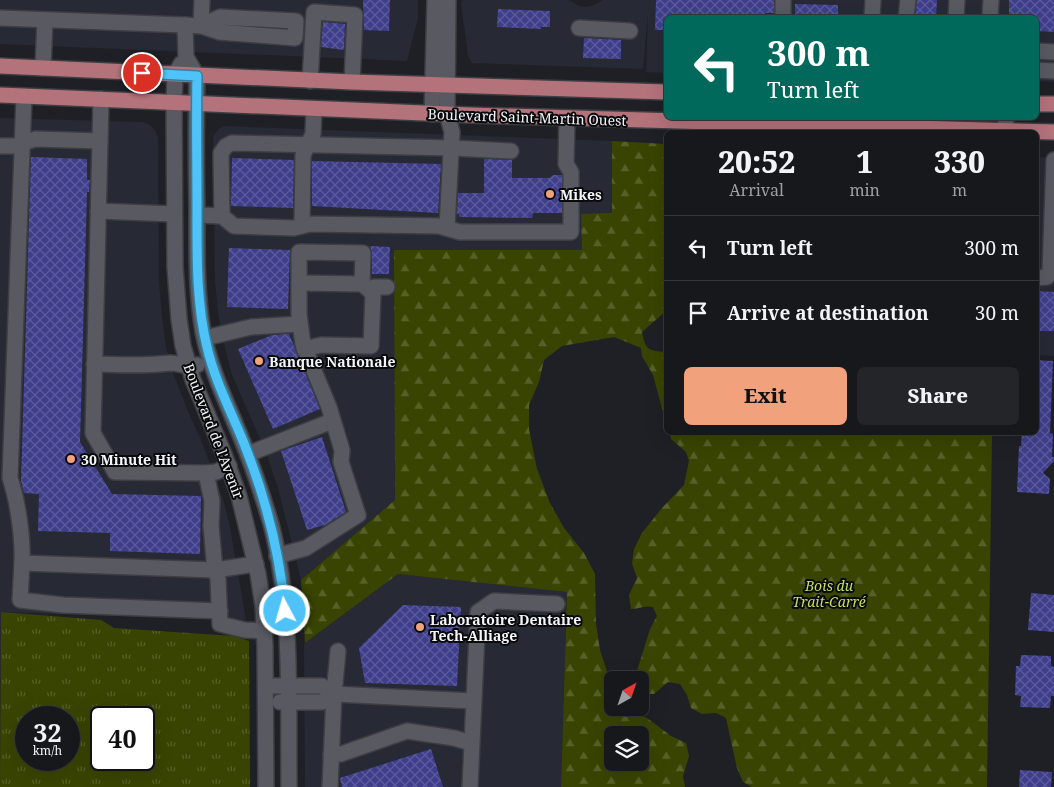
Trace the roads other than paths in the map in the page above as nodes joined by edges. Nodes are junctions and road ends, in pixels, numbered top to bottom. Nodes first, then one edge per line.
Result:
1 (202, 0) edge
2 (435, 0) edge
3 (448, 0) edge
4 (783, 0) edge
5 (873, 0) edge
6 (908, 0) edge
7 (957, 0) edge
8 (991, 0) edge
9 (783, 15) edge
10 (872, 15) edge
11 (906, 15) edge
12 (956, 15) edge
13 (990, 15) edge
14 (0, 18) edge
15 (45, 20) junction
16 (185, 25) junction
17 (201, 26) junction
18 (579, 28) dead end
19 (630, 31) dead end
20 (1039, 51) edge
21 (1054, 52) edge
22 (186, 57) junction
23 (0, 66) edge
24 (43, 68) junction
25 (1039, 70) edge
26 (1054, 71) edge
27 (174, 75) junction
28 (197, 76) junction
29 (310, 81) junction
30 (352, 82) junction
31 (440, 85) junction
32 (664, 92) edge
33 (0, 95) edge
34 (24, 96) junction
35 (101, 99) junction
36 (174, 102) junction
37 (196, 103) junction
38 (1039, 104) edge
39 (1054, 104) edge
40 (314, 109) junction
41 (439, 114) junction
42 (566, 118) junction
43 (664, 119) edge
44 (712, 120) edge
45 (1005, 124) edge
46 (1054, 132) edge
47 (100, 141) junction
48 (22, 144) junction
49 (0, 146) edge
50 (308, 146) junction
51 (452, 148) junction
52 (510, 151) dead end
53 (1054, 160) edge
54 (98, 211) junction
55 (174, 214) junction
56 (197, 215) junction
57 (222, 216) junction
58 (302, 226) junction
59 (447, 228) junction
60 (1046, 280) edge
61 (299, 283) junction
62 (387, 287) dead end
63 (366, 288) junction
64 (300, 324) junction
65 (205, 338) junction
66 (304, 350) junction
67 (211, 362) junction
68 (94, 364) junction
69 (189, 367) junction
70 (332, 421) junction
71 (248, 454) junction
72 (229, 466) junction
73 (206, 473) junction
74 (277, 556) junction
75 (22, 563) junction
76 (256, 564) junction
77 (215, 570) junction
78 (557, 604) dead end
79 (220, 611) junction
80 (264, 631) junction
81 (338, 651) dead end
82 (288, 685) junction
83 (266, 686) junction
84 (334, 694) junction
85 (473, 701) junction
86 (266, 702) junction
87 (288, 702) junction
88 (471, 744) junction
89 (332, 754) junction
90 (266, 787) edge
91 (289, 787) edge
92 (330, 787) edge
93 (470, 787) edge

1 - 17 street
2 - 31 street
3 - 31 street
4 - 9 street
5 - 10 street
6 - 11 street
7 - 12 street
8 - 13 street
14 - 15 street
15 - 16 street
15 - 24 street
16 - 17 street
16 - 22 street
17 - 17 street
18 - 19 street
20 - 21 street
22 - 27 street
22 - 28 street
23 - 24 main road, Boulevard Saint-Martin Ouest
24 - 27 main road, Boulevard Saint-Martin Ouest
25 - 26 street
27 - 28 main road, Boulevard Saint-Martin Ouest
27 - 36 street, Boulevard de l'Avenir
28 - 29 main road, Boulevard Saint-Martin Ouest
28 - 37 street, Boulevard de l'Avenir
29 - 30 main road, Boulevard Saint-Martin Ouest
29 - 30 street
30 - 31 main road, Boulevard Saint-Martin Ouest
31 - 32 main road, Boulevard Saint-Martin Ouest
31 - 41 street
33 - 34 main road, Boulevard Saint-Martin Ouest
34 - 35 main road, Boulevard Saint-Martin Ouest
34 - 48 street
35 - 36 main road, Boulevard Saint-Martin Ouest
35 - 47 street
36 - 37 main road, Boulevard Saint-Martin Ouest
36 - 55 street, Boulevard de l'Avenir
37 - 40 main road, Boulevard Saint-Martin Ouest
37 - 56 street, Boulevard de l'Avenir
38 - 39 main road
40 - 41 main road, Boulevard Saint-Martin Ouest
40 - 50 street
41 - 42 main road, Boulevard Saint-Martin Ouest
41 - 51 street
42 - 43 main road, Boulevard Saint-Martin Ouest
42 - 59 street
44 - 45 main road, Boulevard Saint-Martin Ouest
45 - 46 main road, Boulevard Saint-Martin Ouest
47 - 48 street
47 - 54 street
48 - 49 street
48 - 75 street
50 - 51 street
50 - 57 street
50 - 58 street
51 - 52 street
51 - 59 street
53 - 60 street
54 - 55 street
54 - 68 street
55 - 69 street, Boulevard de l'Avenir
56 - 57 street
56 - 65 street, Boulevard de l'Avenir
57 - 58 street
58 - 59 street
61 - 63 street
61 - 63 street
61 - 64 street
62 - 63 street
63 - 66 street
64 - 65 street
64 - 66 street
65 - 67 street, Boulevard de l'Avenir
66 - 70 street
67 - 69 street
67 - 71 street, Boulevard de l'Avenir
68 - 69 street
68 - 73 street
69 - 72 street, Boulevard de l'Avenir
70 - 71 street
70 - 74 street
71 - 74 street, Boulevard de l'Avenir
72 - 73 street
72 - 76 street, Boulevard de l'Avenir
73 - 77 street
74 - 82 street, Boulevard de l'Avenir
75 - 77 street
75 - 79 street
76 - 77 street
76 - 80 street, Boulevard de l'Avenir
77 - 79 street
78 - 85 street
79 - 80 street
80 - 83 street, Boulevard de l'Avenir
81 - 84 street
82 - 83 street
82 - 84 street
82 - 87 street, Boulevard de l'Avenir
83 - 86 street, Boulevard de l'Avenir
84 - 85 street
84 - 87 street
84 - 89 street
85 - 88 street
86 - 87 street
86 - 90 street, Boulevard de l'Avenir
87 - 91 street, Boulevard de l'Avenir
88 - 89 street
88 - 93 street
89 - 92 street

